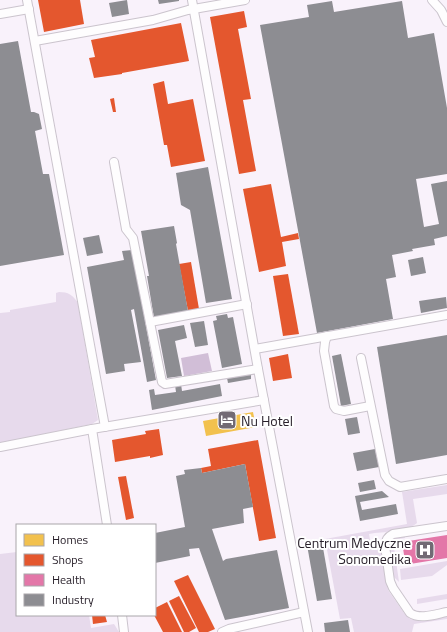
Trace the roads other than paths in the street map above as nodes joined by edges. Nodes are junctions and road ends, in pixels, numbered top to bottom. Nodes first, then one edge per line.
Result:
1 (27, 0) edge
2 (192, 0) edge
3 (245, 0) edge
4 (432, 0) edge
5 (29, 9) junction
6 (193, 9) junction
7 (0, 14) edge
8 (447, 22) edge
9 (35, 41) junction
10 (114, 162) dead end
11 (247, 304) junction
12 (447, 315) edge
13 (150, 322) junction
14 (327, 336) junction
15 (255, 349) junction
16 (361, 358) dead end
17 (258, 369) junction
18 (264, 400) junction
19 (370, 406) junction
20 (105, 427) junction
21 (92, 429) junction
22 (0, 447) edge
23 (447, 479) edge
24 (107, 524) edge
25 (447, 526) edge
26 (304, 612) junction
27 (447, 612) edge
28 (122, 616) edge
29 (124, 632) edge
30 (222, 632) edge
31 (308, 632) edge

1 - 5 lane
2 - 6 lane
3 - 6 lane
4 - 8 lane
5 - 7 lane
5 - 9 lane
6 - 9 lane
6 - 11 lane
9 - 20 lane
10 - 13 lane
11 - 13 lane
11 - 15 lane
12 - 14 lane
13 - 17 lane
14 - 15 lane
14 - 19 lane
15 - 17 lane
16 - 19 lane
17 - 18 lane
18 - 20 lane
18 - 26 lane
19 - 23 lane
20 - 21 lane
21 - 22 lane
21 - 24 lane
25 - 27 lane
26 - 30 lane
26 - 31 lane
28 - 29 lane

